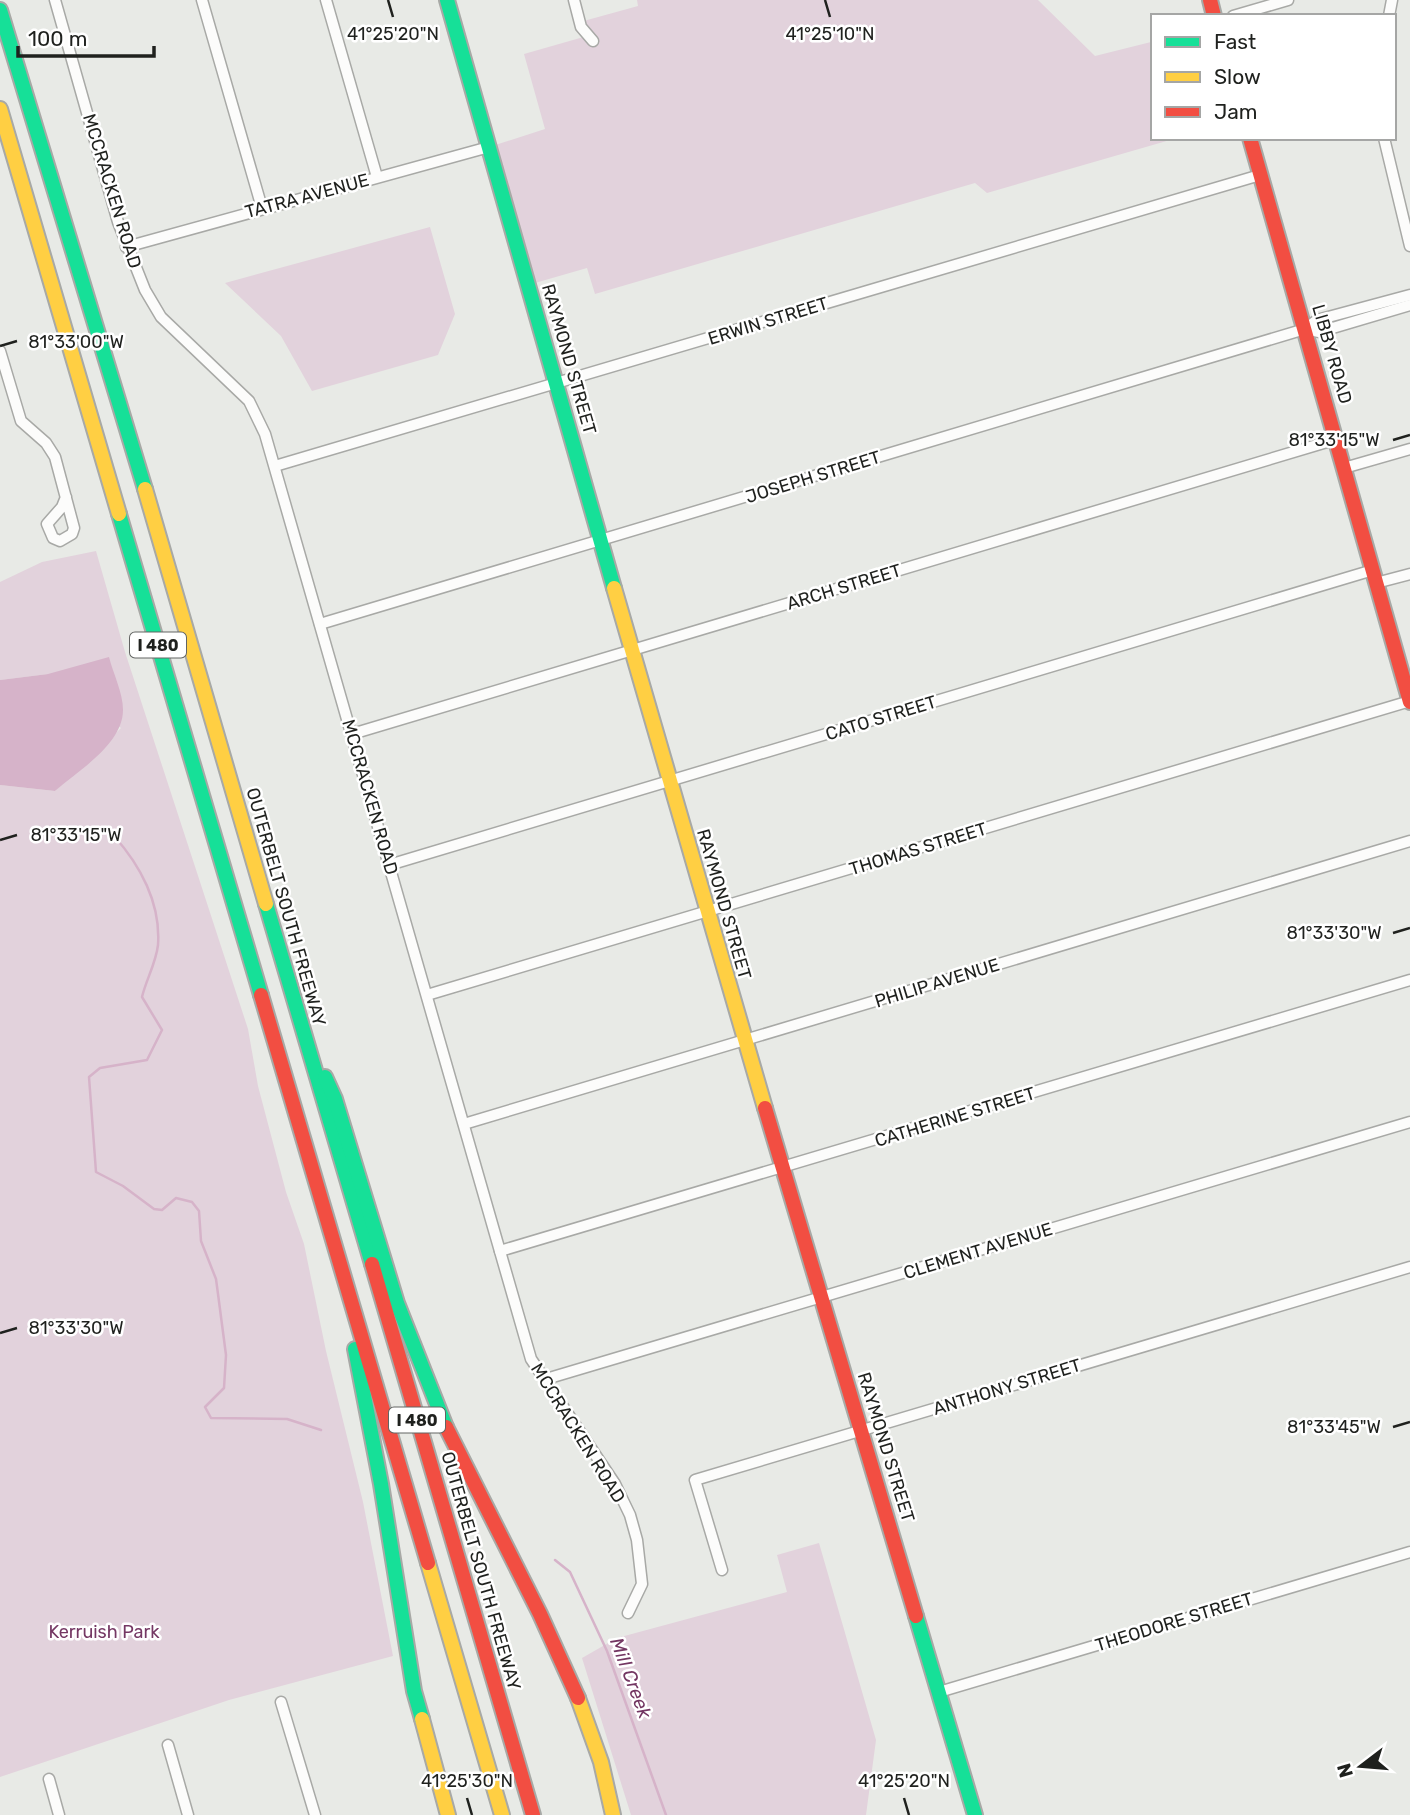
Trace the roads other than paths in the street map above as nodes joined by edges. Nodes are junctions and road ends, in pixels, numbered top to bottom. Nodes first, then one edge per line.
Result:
1 (5, 0) edge
2 (55, 0) edge
3 (202, 0) edge
4 (326, 0) edge
5 (447, 0) edge
6 (574, 0) edge
7 (1288, 0) edge
8 (0, 10) edge
9 (1240, 14) edge
10 (593, 41) dead end
11 (0, 109) edge
12 (1251, 140) edge
13 (1384, 140) edge
14 (489, 147) junction
15 (1260, 175) junction
16 (377, 177) junction
17 (55, 189) junction
18 (262, 208) junction
19 (1410, 246) edge
20 (126, 247) junction
21 (1410, 295) edge
22 (1410, 305) edge
23 (1305, 329) junction
24 (0, 351) edge
25 (556, 384) junction
26 (1336, 439) junction
27 (1410, 449) edge
28 (275, 466) junction
29 (1344, 468) junction
30 (66, 497) dead end
31 (600, 542) junction
32 (1410, 574) edge
33 (1375, 577) junction
34 (320, 624) junction
35 (631, 651) junction
36 (1410, 701) edge
37 (352, 734) junction
38 (669, 782) junction
39 (1410, 841) edge
40 (389, 865) junction
41 (706, 912) junction
42 (1410, 980) edge
43 (426, 995) junction
44 (300, 1025) junction
45 (744, 1041) junction
46 (1410, 1122) edge
47 (464, 1124) junction
48 (782, 1168) junction
49 (500, 1251) junction
50 (1410, 1267) edge
51 (348, 1293) junction
52 (821, 1298) junction
53 (546, 1379) junction
54 (860, 1430) junction
55 (1410, 1552) edge
56 (722, 1570) dead end
57 (628, 1613) dead end
58 (939, 1692) junction
59 (281, 1702) dead end
60 (168, 1745) dead end
61 (49, 1779) dead end
62 (59, 1815) edge
63 (188, 1815) edge
64 (316, 1815) edge
65 (448, 1815) edge
66 (502, 1815) edge
67 (533, 1815) edge
68 (613, 1815) edge
69 (975, 1815) edge

1 - 17 main road
2 - 20 street, MCCRACKEN ROAD
3 - 18 street
4 - 16 street
5 - 14 main road, RAYMOND STREET
6 - 10 street
7 - 9 street
8 - 17 main road, OUTERBELT SOUTH FREEWAY / I 480
11 - 51 main road, I 480
12 - 15 main road, LIBBY ROAD
13 - 19 street
14 - 16 street, TATRA AVENUE
14 - 25 main road, RAYMOND STREET
15 - 23 main road, LIBBY ROAD
15 - 25 street, ERWIN STREET
16 - 18 street, TATRA AVENUE
17 - 44 main road, OUTERBELT SOUTH FREEWAY / I 480
18 - 20 street, TATRA AVENUE
20 - 28 street, MCCRACKEN ROAD
21 - 23 street
22 - 23 street
23 - 26 main road, LIBBY ROAD
23 - 31 street, JOSEPH STREET
24 - 30 street
25 - 28 street, ERWIN STREET
25 - 31 main road, RAYMOND STREET
26 - 29 main road, LIBBY ROAD
26 - 35 street, ARCH STREET
27 - 29 street
28 - 34 street, MCCRACKEN ROAD
29 - 33 main road, LIBBY ROAD
31 - 34 street, JOSEPH STREET
31 - 35 main road, RAYMOND STREET
32 - 33 street, CATO STREET
33 - 36 main road, LIBBY ROAD
33 - 38 street, CATO STREET
34 - 37 street, MCCRACKEN ROAD
35 - 37 street, ARCH STREET
35 - 38 main road, RAYMOND STREET
36 - 41 street, THOMAS STREET
37 - 40 street, MCCRACKEN ROAD
38 - 40 street, CATO STREET
38 - 41 main road, RAYMOND STREET
39 - 45 street, PHILIP AVENUE
40 - 43 street, MCCRACKEN ROAD
41 - 43 street, THOMAS STREET
41 - 45 main road, RAYMOND STREET
42 - 48 street, CATHERINE STREET
43 - 47 street, MCCRACKEN ROAD
44 - 67 main road, OUTERBELT SOUTH FREEWAY / I 480
44 - 68 main road
45 - 47 street, PHILIP AVENUE
45 - 48 main road, RAYMOND STREET
46 - 52 street, CLEMENT AVENUE
47 - 49 street, MCCRACKEN ROAD
48 - 49 street, CATHERINE STREET
48 - 52 main road, RAYMOND STREET
49 - 53 street, MCCRACKEN ROAD
50 - 54 street, ANTHONY STREET
51 - 65 main road
51 - 66 main road, I 480
52 - 53 street, CLEMENT AVENUE
52 - 54 main road, RAYMOND STREET
53 - 57 street, MCCRACKEN ROAD
54 - 56 street, ANTHONY STREET
54 - 58 main road, RAYMOND STREET
55 - 58 street, THEODORE STREET
58 - 69 main road, RAYMOND STREET
59 - 64 street
60 - 63 street
61 - 62 street

